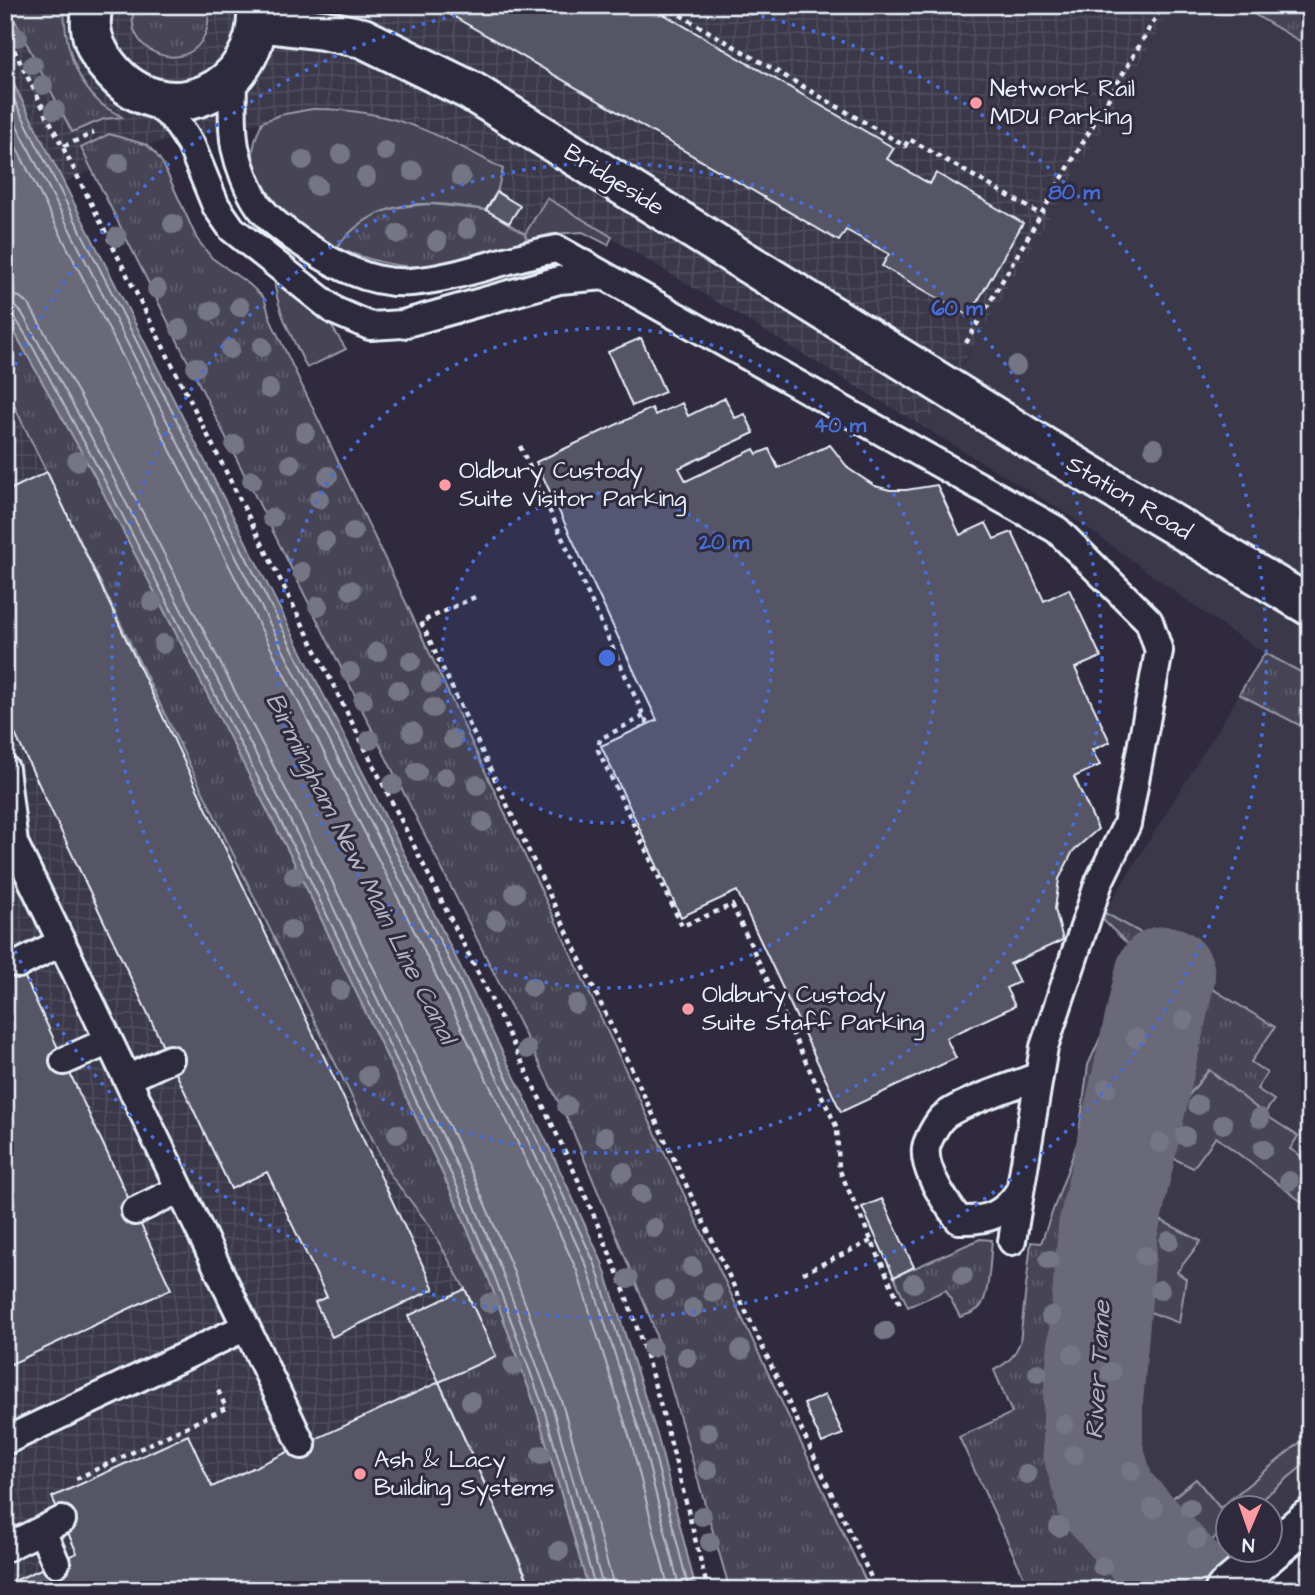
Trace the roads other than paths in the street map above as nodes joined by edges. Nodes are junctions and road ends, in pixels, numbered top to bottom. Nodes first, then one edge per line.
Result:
1 (92, 5) edge
2 (257, 14) edge
3 (233, 77) junction
4 (147, 97) junction
5 (605, 276) junction
6 (949, 388) joint
7 (1310, 606) edge
8 (5, 769) edge
9 (10, 841) edge
10 (62, 942) junction
11 (19, 964) dead end
12 (109, 1041) junction
13 (170, 1059) dead end
14 (64, 1061) dead end
15 (1039, 1076) junction
16 (127, 1079) junction
17 (180, 1189) junction
18 (1020, 1190) junction
19 (135, 1212) dead end
20 (1012, 1241) dead end
21 (246, 1326) junction
22 (5, 1441) edge
23 (302, 1445) dead end
24 (1310, 1518) edge
25 (5, 1548) edge
26 (56, 1563) dead end
27 (1225, 1590) edge

1 - 4 street, Bridgeside
2 - 3 street, Bridgeside
2 - 6 street, Bridgeside
3 - 4 street, Bridgeside
3 - 5 lane
4 - 5 lane
5 - 15 lane
6 - 7 street, Station Road
8 - 9 lane
9 - 10 lane
10 - 11 lane
10 - 12 lane
12 - 14 lane
12 - 16 lane
13 - 16 lane
15 - 18 lane
15 - 18 lane
16 - 17 lane
17 - 19 lane
17 - 21 lane
18 - 20 lane
21 - 22 lane
21 - 23 lane
24 - 27 street
25 - 26 lane

